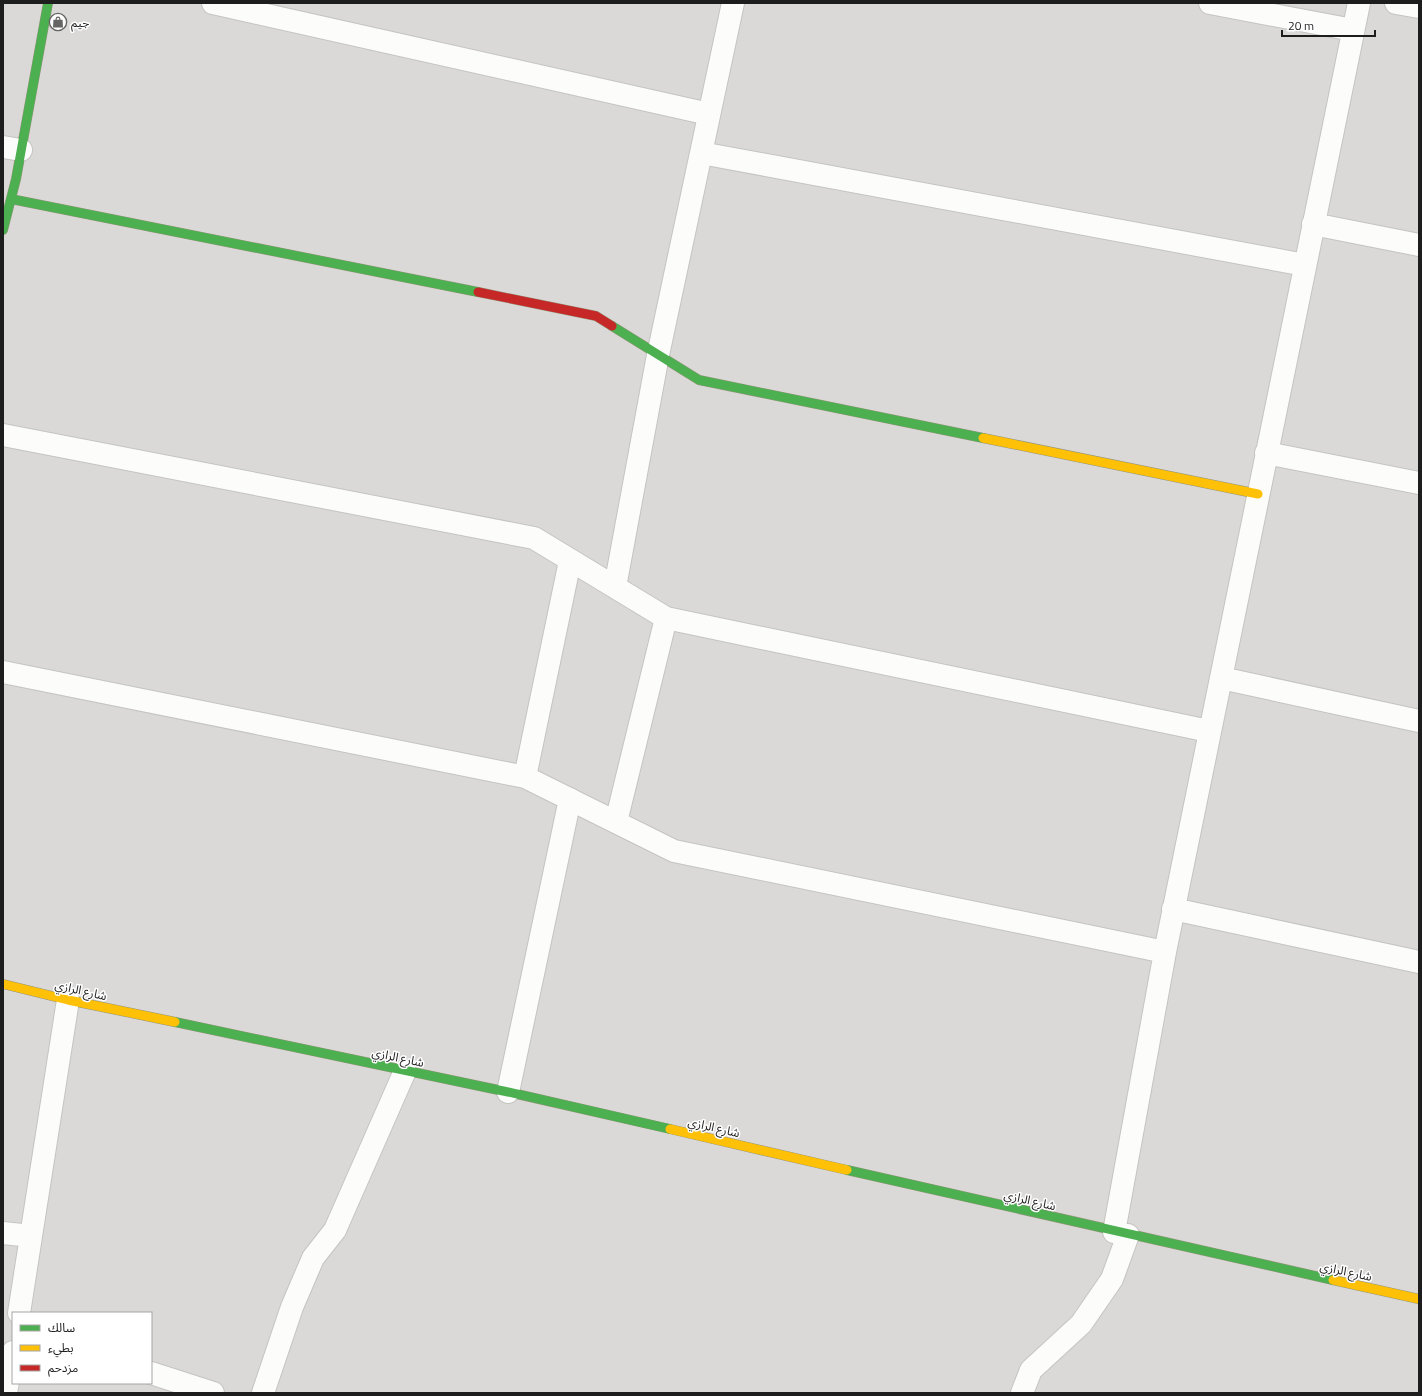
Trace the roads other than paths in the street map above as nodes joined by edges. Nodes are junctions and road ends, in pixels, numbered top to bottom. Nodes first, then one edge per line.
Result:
1 (48, 3) edge
2 (213, 3) edge
3 (733, 3) edge
4 (1210, 3) edge
5 (1359, 3) edge
6 (1396, 3) edge
7 (1419, 7) edge
8 (1353, 30) junction
9 (709, 114) junction
10 (12, 148) edge
11 (701, 153) junction
12 (11, 199) junction
13 (1313, 224) junction
14 (3, 230) edge
15 (1419, 245) edge
16 (1305, 265) junction
17 (658, 355) junction
18 (3, 435) edge
19 (1266, 453) junction
20 (1419, 483) edge
21 (1258, 494) junction
22 (570, 560) junction
23 (615, 587) junction
24 (666, 618) junction
25 (3, 672) edge
26 (1220, 678) junction
27 (1419, 721) edge
28 (1210, 731) junction
29 (525, 777) junction
30 (570, 799) junction
31 (616, 822) junction
32 (1173, 908) junction
33 (1165, 952) junction
34 (1419, 962) edge
35 (3, 984) edge
36 (68, 1000) junction
37 (406, 1071) junction
38 (508, 1092) junction
39 (3, 1233) edge
40 (1121, 1234) junction
41 (31, 1236) junction
42 (1419, 1299) edge
43 (19, 1312) edge
44 (12, 1358) edge
45 (152, 1373) edge
46 (6, 1393) edge
47 (213, 1393) edge
48 (263, 1393) edge
49 (1022, 1393) edge

1 - 10 street
2 - 9 street
3 - 9 street
4 - 8 street
5 - 8 street
6 - 7 street
8 - 13 street
9 - 11 street
10 - 12 street
11 - 16 street
11 - 17 street
12 - 14 street
12 - 17 street
13 - 15 street
13 - 16 street
16 - 19 street
17 - 21 street
17 - 23 street
18 - 22 street
19 - 20 street
19 - 21 street
21 - 26 street
22 - 23 street
22 - 29 street
23 - 24 street
24 - 28 street
24 - 31 street
25 - 29 street
26 - 27 street
26 - 28 street
28 - 32 street
29 - 30 street
30 - 31 street
30 - 38 street
31 - 33 street
32 - 33 street
32 - 34 street
33 - 40 street
35 - 36 street, شارع الرازي
36 - 37 street, شارع الرازي
36 - 41 street
37 - 38 street, شارع الرازي
37 - 48 street
38 - 40 street, شارع الرازي
39 - 41 street
40 - 42 street, شارع الرازي
40 - 49 street
41 - 43 street
44 - 46 street
45 - 47 street

